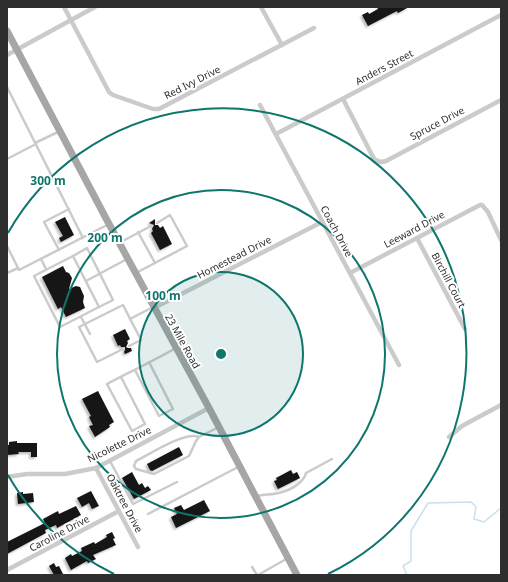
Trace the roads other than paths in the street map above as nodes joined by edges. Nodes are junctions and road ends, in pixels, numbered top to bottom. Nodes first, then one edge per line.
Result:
1 (64, 7) edge
2 (95, 7) edge
3 (261, 7) edge
4 (501, 15) edge
5 (71, 20) junction
6 (314, 28) dead end
7 (7, 31) edge
8 (282, 45) junction
9 (17, 50) junction
10 (7, 55) edge
11 (7, 87) edge
12 (343, 99) junction
13 (501, 100) edge
14 (260, 105) dead end
15 (60, 131) junction
16 (276, 134) junction
17 (36, 144) junction
18 (7, 159) edge
19 (69, 210) junction
20 (322, 222) junction
21 (157, 223) dead end
22 (109, 224) junction
23 (151, 226) dead end
24 (138, 232) junction
25 (83, 238) junction
26 (417, 238) junction
27 (501, 240) edge
28 (119, 243) junction
29 (7, 246) edge
30 (59, 250) junction
31 (73, 256) junction
32 (128, 258) junction
33 (41, 259) junction
34 (155, 263) junction
35 (18, 268) junction
36 (46, 269) junction
37 (7, 273) edge
38 (99, 273) junction
39 (136, 273) junction
40 (350, 273) junction
41 (86, 281) junction
42 (99, 307) junction
43 (154, 307) junction
44 (81, 316) junction
45 (130, 319) junction
46 (85, 324) junction
47 (465, 330) dead end
48 (90, 334) dead end
49 (129, 346) dead end
50 (176, 348) junction
51 (122, 349) dead end
52 (149, 362) junction
53 (399, 365) dead end
54 (136, 370) junction
55 (121, 377) junction
56 (501, 405) edge
57 (209, 408) junction
58 (219, 427) junction
59 (200, 437) junction
60 (449, 437) dead end
61 (332, 459) dead end
62 (110, 461) junction
63 (240, 466) junction
64 (96, 468) junction
65 (7, 477) edge
66 (177, 482) dead end
67 (256, 496) junction
68 (119, 511) junction
69 (148, 514) dead end
70 (138, 547) dead end
71 (288, 558) junction
72 (252, 567) dead end
73 (7, 570) edge
74 (258, 575) edge
75 (298, 575) edge

1 - 5 street
2 - 5 street
3 - 8 street
4 - 12 street, Anders Street
5 - 8 street, Red Ivy Drive
5 - 9 street
6 - 8 street, Red Ivy Drive
7 - 9 main road, 23 Mile Road
9 - 10 street
9 - 15 main road, 23 Mile Road
11 - 17 lane
12 - 13 street, Spruce Drive
12 - 16 street, Anders Street
14 - 16 street, Coach Drive
15 - 17 lane
15 - 22 main road, 23 Mile Road
16 - 20 street, Coach Drive
17 - 18 lane
17 - 19 lane
19 - 25 lane
19 - 30 lane
20 - 40 street, Coach Drive
20 - 43 street, Homestead Drive
21 - 34 lane
22 - 25 lane
22 - 28 main road, 23 Mile Road
23 - 24 lane
24 - 28 lane
24 - 34 lane
25 - 30 lane
26 - 27 street, Leeward Drive
26 - 40 street, Leeward Drive
26 - 47 street, Birchill Court
28 - 32 main road, 23 Mile Road
29 - 35 lane
30 - 33 lane
31 - 36 lane
31 - 38 lane
31 - 41 lane
32 - 38 lane
32 - 39 main road, 23 Mile Road
33 - 35 lane
33 - 36 lane
34 - 39 lane
35 - 37 lane
36 - 44 lane
38 - 41 lane
38 - 42 lane
39 - 43 main road, 23 Mile Road
40 - 53 street, Coach Drive
41 - 42 lane
42 - 44 lane
43 - 45 lane
43 - 50 main road, 23 Mile Road
44 - 46 lane
45 - 46 lane
45 - 49 lane
46 - 48 lane
46 - 51 lane
50 - 52 lane
50 - 57 main road, 23 Mile Road
52 - 54 lane
52 - 54 lane
54 - 55 lane
55 - 55 lane
56 - 60 street
57 - 58 main road, 23 Mile Road
57 - 62 street, Nicolette Drive
58 - 59 lane
58 - 63 main road, 23 Mile Road
59 - 59 lane
61 - 67 lane
62 - 64 street, Nicolette Drive
62 - 66 lane
63 - 67 main road, 23 Mile Road
63 - 69 lane
64 - 65 street, Nicolette Drive
64 - 68 street, Oaktree Drive
67 - 71 main road, 23 Mile Road
68 - 70 street, Oaktree Drive
68 - 73 street, Caroline Drive
71 - 74 lane
71 - 75 main road, 23 Mile Road
72 - 74 lane

